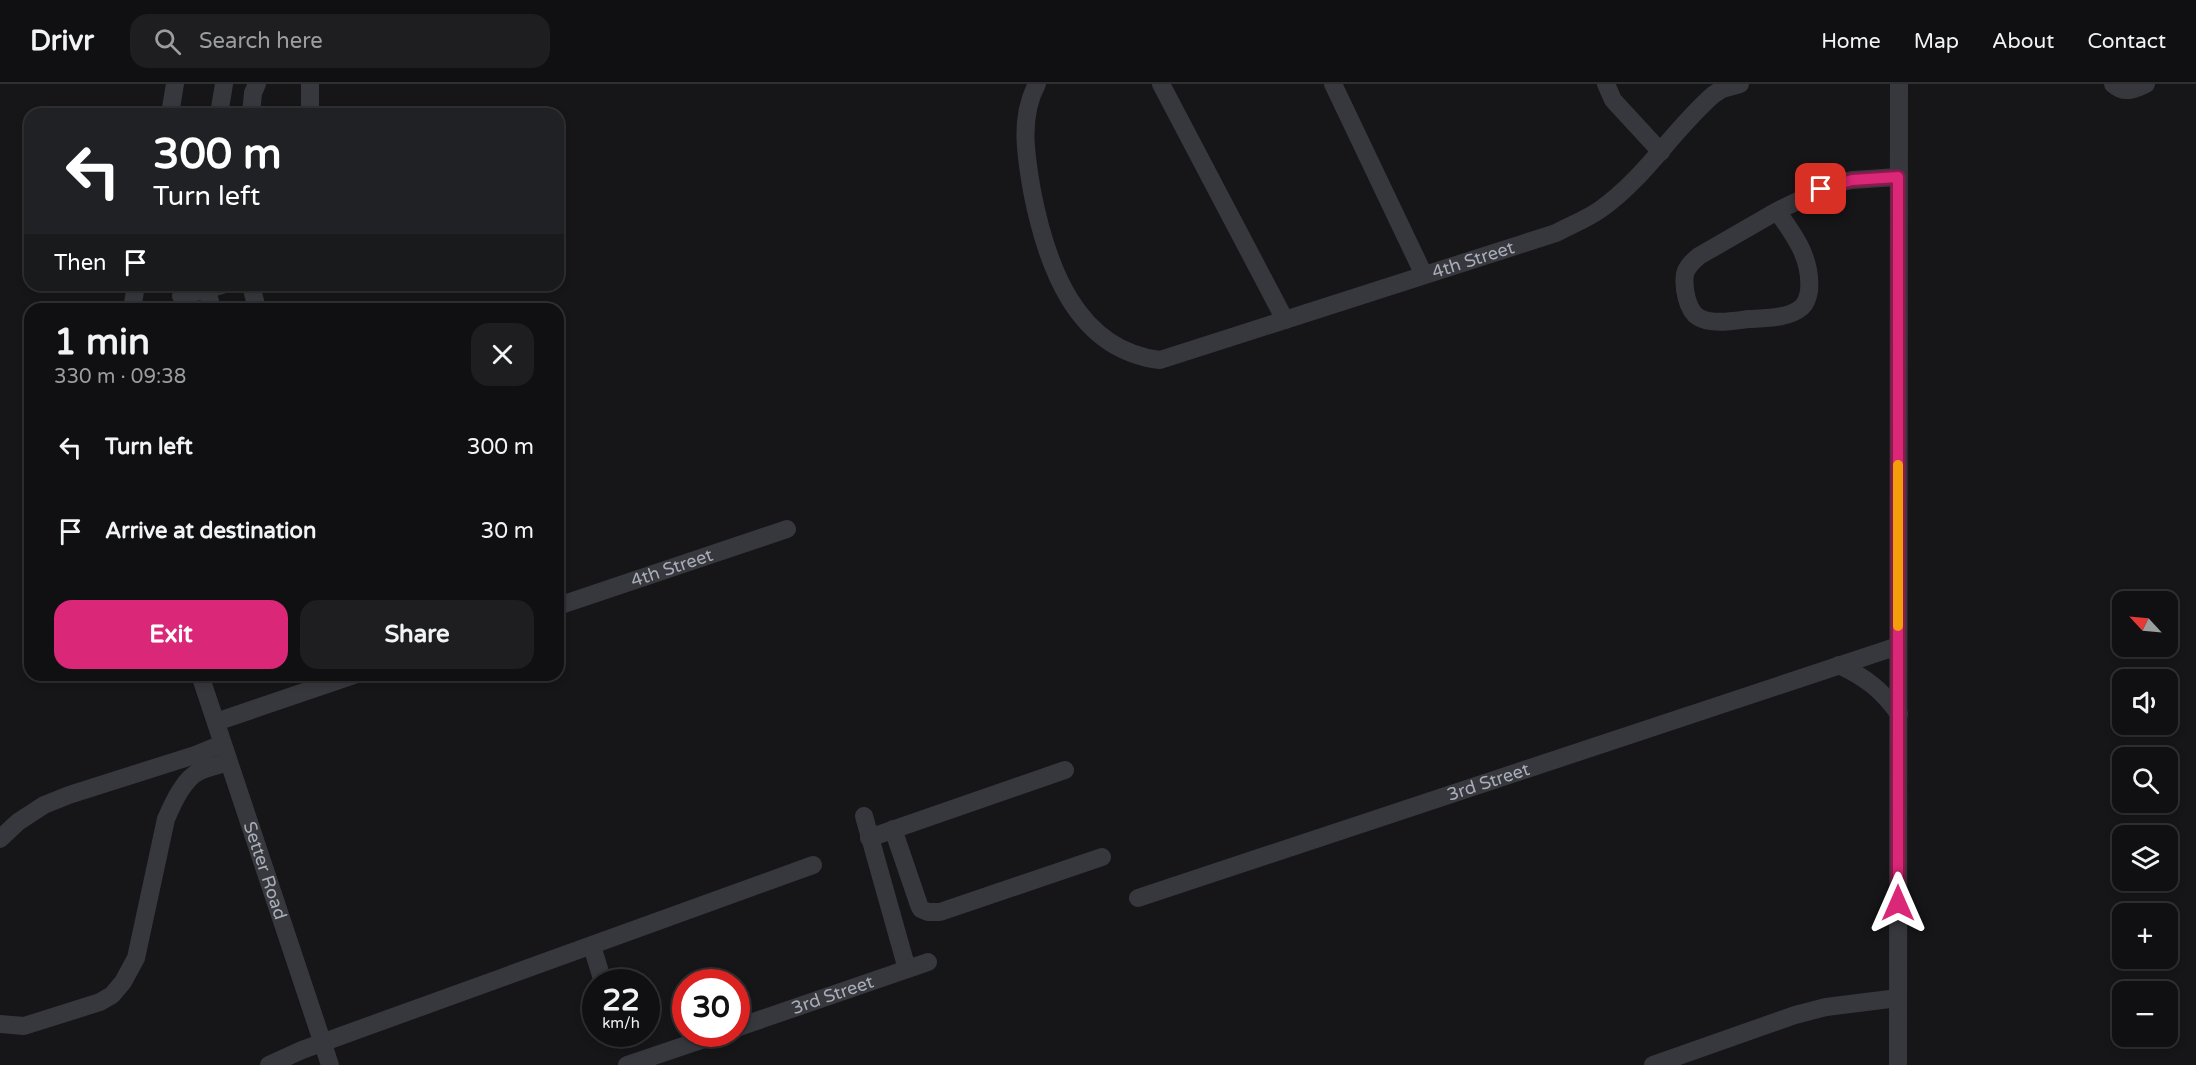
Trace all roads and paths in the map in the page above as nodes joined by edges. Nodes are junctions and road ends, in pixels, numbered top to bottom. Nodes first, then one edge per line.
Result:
1 (175, 84) edge
2 (224, 84) edge
3 (257, 84) edge
4 (310, 84) edge
5 (1037, 84) edge
6 (1161, 84) edge
7 (1333, 84) edge
8 (1606, 84) edge
9 (1740, 84) edge
10 (1899, 84) edge
11 (2113, 84) edge
12 (2146, 84) edge
13 (171, 108) edge
14 (220, 108) edge
15 (252, 108) edge
16 (310, 108) edge
17 (1661, 152) junction
18 (1898, 177) junction
19 (1776, 212) junction
20 (1424, 274) junction
21 (202, 291) edge
22 (182, 297) edge
23 (1285, 320) junction
24 (787, 529) dead end
25 (564, 604) edge
26 (1898, 646) junction
27 (1839, 665) junction
28 (202, 681) edge
29 (336, 681) edge
30 (1899, 714) junction
31 (216, 722) junction
32 (222, 744) junction
33 (228, 762) junction
34 (1065, 770) dead end
35 (864, 816) dead end
36 (893, 829) junction
37 (869, 838) junction
38 (0, 839) edge
39 (1102, 857) dead end
40 (813, 865) dead end
41 (1138, 898) dead end
42 (592, 946) junction
43 (928, 962) dead end
44 (599, 969) edge
45 (907, 969) junction
46 (1898, 998) junction
47 (750, 1023) edge
48 (0, 1024) edge
49 (323, 1044) junction
50 (681, 1047) edge
51 (269, 1065) edge
52 (330, 1065) edge
53 (629, 1065) edge
54 (1653, 1065) edge
55 (1898, 1065) edge

1 - 13 street
2 - 14 street
3 - 15 street
4 - 16 street
5 - 23 street, 4th Street
6 - 23 street
7 - 20 street
8 - 17 street
9 - 17 street, 4th Street
10 - 18 street
11 - 12 street
17 - 20 street, 4th Street
18 - 19 street
18 - 26 street
19 - 19 street
20 - 23 street, 4th Street
21 - 22 street
24 - 25 street, 4th Street
26 - 27 street, 3rd Street
26 - 30 street
27 - 30 street
27 - 41 street, 3rd Street
28 - 31 street, Setter Road
29 - 31 street
30 - 46 street
31 - 32 street, Setter Road
32 - 33 street, Setter Road
32 - 38 street
33 - 48 street
33 - 49 street, Setter Road
34 - 36 street
35 - 37 street
36 - 37 street
36 - 39 street
37 - 45 street
40 - 42 street
42 - 44 street
42 - 49 street
43 - 45 street, 3rd Street
45 - 47 street, 3rd Street
46 - 54 street
46 - 55 street
49 - 51 street
49 - 52 street, Setter Road
50 - 53 street

